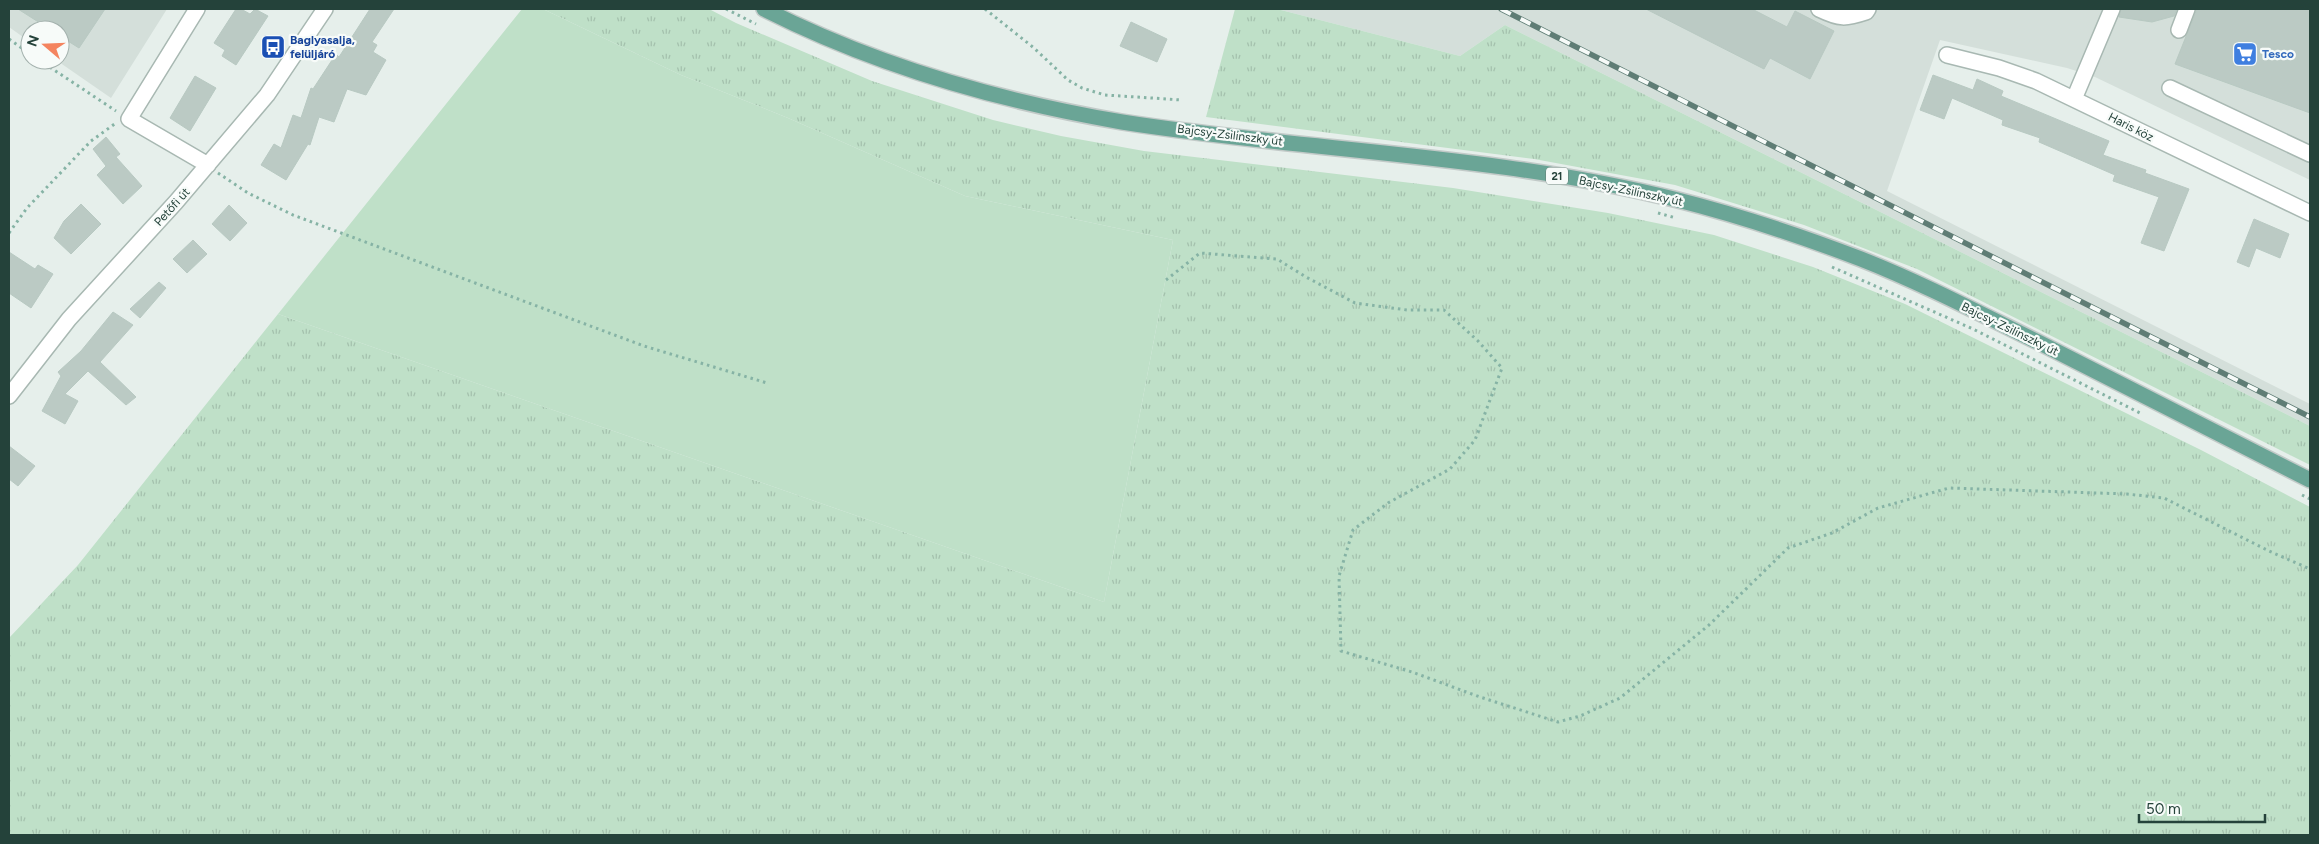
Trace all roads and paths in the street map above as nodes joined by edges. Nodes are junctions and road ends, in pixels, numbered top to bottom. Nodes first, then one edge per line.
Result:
1 (198, 9) edge
2 (325, 9) edge
3 (726, 9) edge
4 (764, 9) edge
5 (985, 9) edge
6 (1820, 9) edge
7 (1868, 9) edge
8 (2112, 9) edge
9 (2187, 9) edge
10 (758, 25) dead end
11 (2179, 30) dead end
12 (9, 39) edge
13 (20, 47) edge
14 (1947, 55) dead end
15 (54, 70) edge
16 (2170, 88) dead end
17 (2074, 99) junction
18 (1182, 100) dead end
19 (129, 120) junction
20 (2310, 154) edge
21 (208, 165) junction
22 (1656, 213) dead end
23 (2310, 214) edge
24 (1684, 220) dead end
25 (9, 233) edge
26 (1824, 263) dead end
27 (1166, 280) dead end
28 (767, 383) dead end
29 (9, 396) edge
30 (2147, 416) dead end
31 (2310, 480) edge
32 (2293, 490) dead end
33 (2310, 499) edge
34 (2310, 569) edge

1 - 19 street
2 - 21 street, Petőfi út
3 - 10 path
4 - 31 main road, Bajcsy-Zsilinszky út / 21
5 - 18 path
6 - 7 street
8 - 17 street
9 - 11 street
12 - 13 path
14 - 17 street, Haris köz
15 - 19 path
16 - 20 street
17 - 23 street, Haris köz
19 - 21 street
19 - 25 path
21 - 28 path
21 - 29 street, Petőfi út
22 - 24 path
26 - 30 path
27 - 34 path
32 - 33 path

